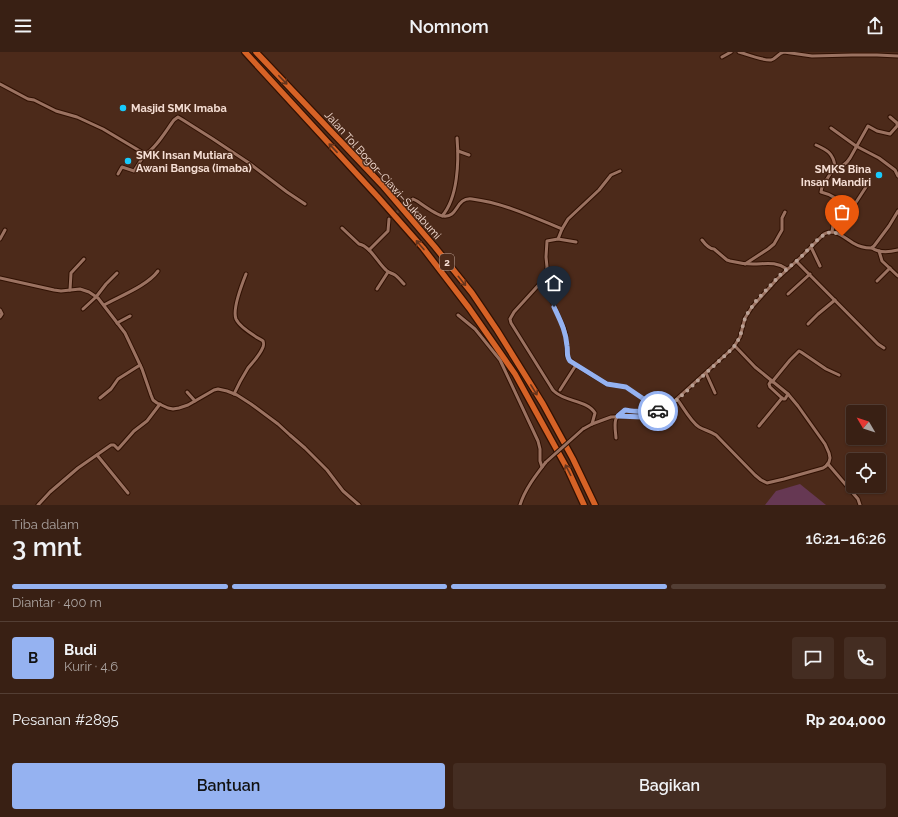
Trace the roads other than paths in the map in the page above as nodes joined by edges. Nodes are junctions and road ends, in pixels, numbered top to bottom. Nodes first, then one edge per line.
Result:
1 (245, 52) edge
2 (256, 52) edge
3 (731, 52) edge
4 (739, 52) edge
5 (898, 56) edge
6 (722, 57) dead end
7 (0, 84) edge
8 (890, 117) dead end
9 (898, 124) edge
10 (831, 128) dead end
11 (458, 138) dead end
12 (816, 145) dead end
13 (856, 146) junction
14 (458, 151) junction
15 (145, 154) junction
16 (469, 155) dead end
17 (836, 166) junction
18 (620, 171) dead end
19 (118, 174) dead end
20 (898, 176) edge
21 (866, 187) dead end
22 (408, 203) dead end
23 (305, 204) dead end
24 (842, 206) junction
25 (898, 211) edge
26 (784, 212) dead end
27 (442, 216) junction
28 (389, 220) tunnel mouth
29 (342, 228) dead end
30 (562, 228) junction
31 (5, 230) dead end
32 (832, 232) junction
33 (0, 238) edge
34 (558, 239) junction
35 (702, 240) dead end
36 (576, 242) dead end
37 (811, 247) junction
38 (872, 248) junction
39 (369, 250) junction
40 (898, 250) edge
41 (879, 251) junction
42 (84, 259) dead end
43 (796, 261) junction
44 (745, 264) junction
45 (820, 266) dead end
46 (890, 268) junction
47 (786, 269) junction
48 (158, 271) dead end
49 (388, 272) junction
50 (117, 273) dead end
51 (246, 274) dead end
52 (810, 274) junction
53 (898, 276) edge
54 (0, 278) edge
55 (545, 278) junction
56 (877, 281) dead end
57 (404, 284) dead end
58 (377, 289) dead end
59 (70, 290) junction
60 (788, 294) dead end
61 (96, 297) junction
62 (835, 300) junction
63 (104, 305) junction
64 (83, 309) dead end
65 (0, 310) edge
66 (130, 316) dead end
67 (458, 316) dead end
68 (0, 317) edge
69 (118, 323) junction
70 (808, 324) dead end
71 (735, 346) junction
72 (884, 348) dead end
73 (140, 365) junction
74 (576, 365) junction
75 (706, 373) junction
76 (839, 375) dead end
77 (771, 381) junction
78 (560, 390) dead end
79 (187, 392) dead end
80 (715, 393) dead end
81 (234, 394) junction
82 (788, 394) junction
83 (100, 398) dead end
84 (782, 398) junction
85 (678, 399) junction
86 (195, 401) junction
87 (160, 404) junction
88 (618, 416) junction
89 (592, 424) junction
90 (759, 426) dead end
91 (616, 438) dead end
92 (97, 455) junction
93 (828, 464) junction
94 (542, 467) junction
95 (128, 492) dead end
96 (38, 505) edge
97 (359, 505) edge
98 (520, 505) edge
99 (584, 505) edge
100 (595, 505) edge
101 (860, 505) edge

99 -> 1 highway, Jalan Tol Bogor–Ciawi–Sukabumi / 2
2 -> 100 highway, Jalan Tol Bogor–Ciawi–Sukabumi / 2
3 - 6 street
4 - 5 street
7 - 15 street
8 - 9 street
9 - 13 street
10 - 13 street
11 - 14 street
12 - 17 street
13 - 17 street
13 - 20 street
14 - 16 street
14 - 27 street
15 - 19 street
15 - 23 street
17 - 24 street
18 - 30 street
21 - 24 street
22 - 27 street
24 - 32 street
25 - 38 street
26 - 44 street
27 - 30 street
28 - 39 street
29 - 39 street
30 - 34 street
31 - 33 street
32 - 37 street
32 - 38 street
34 - 36 street
34 - 55 street
35 - 44 street
37 - 43 street
37 - 45 street
38 - 41 street
39 - 49 street
40 - 41 street
41 - 46 street
42 - 59 street
43 - 47 street
43 - 52 street
44 - 47 street
46 - 53 street
46 - 56 street
47 - 71 street
48 - 63 street
49 - 57 street
49 - 58 street
50 - 61 street
51 - 81 street
52 - 60 street
52 - 62 street
54 - 59 street
55 - 74 street
55 - 89 street
59 - 61 street
61 - 63 street
61 - 64 street
62 - 70 street
62 - 72 street
63 - 69 street
65 - 68 street
66 - 69 street
67 - 94 street
69 - 73 street
71 - 75 street
71 - 77 street
73 - 83 street
73 - 87 street
74 - 78 street
74 - 88 street
75 - 80 street
75 - 85 street
76 - 77 street
77 - 82 street
77 - 84 street
79 - 86 street
81 - 86 street
81 - 97 street
82 - 84 street
82 - 93 street
84 - 90 street
85 - 88 street
85 - 93 street
86 - 87 street
87 - 92 street
88 - 89 street
88 - 91 street
89 - 94 street, bridge
92 - 95 street
92 - 96 street
93 - 101 street
94 - 98 street

